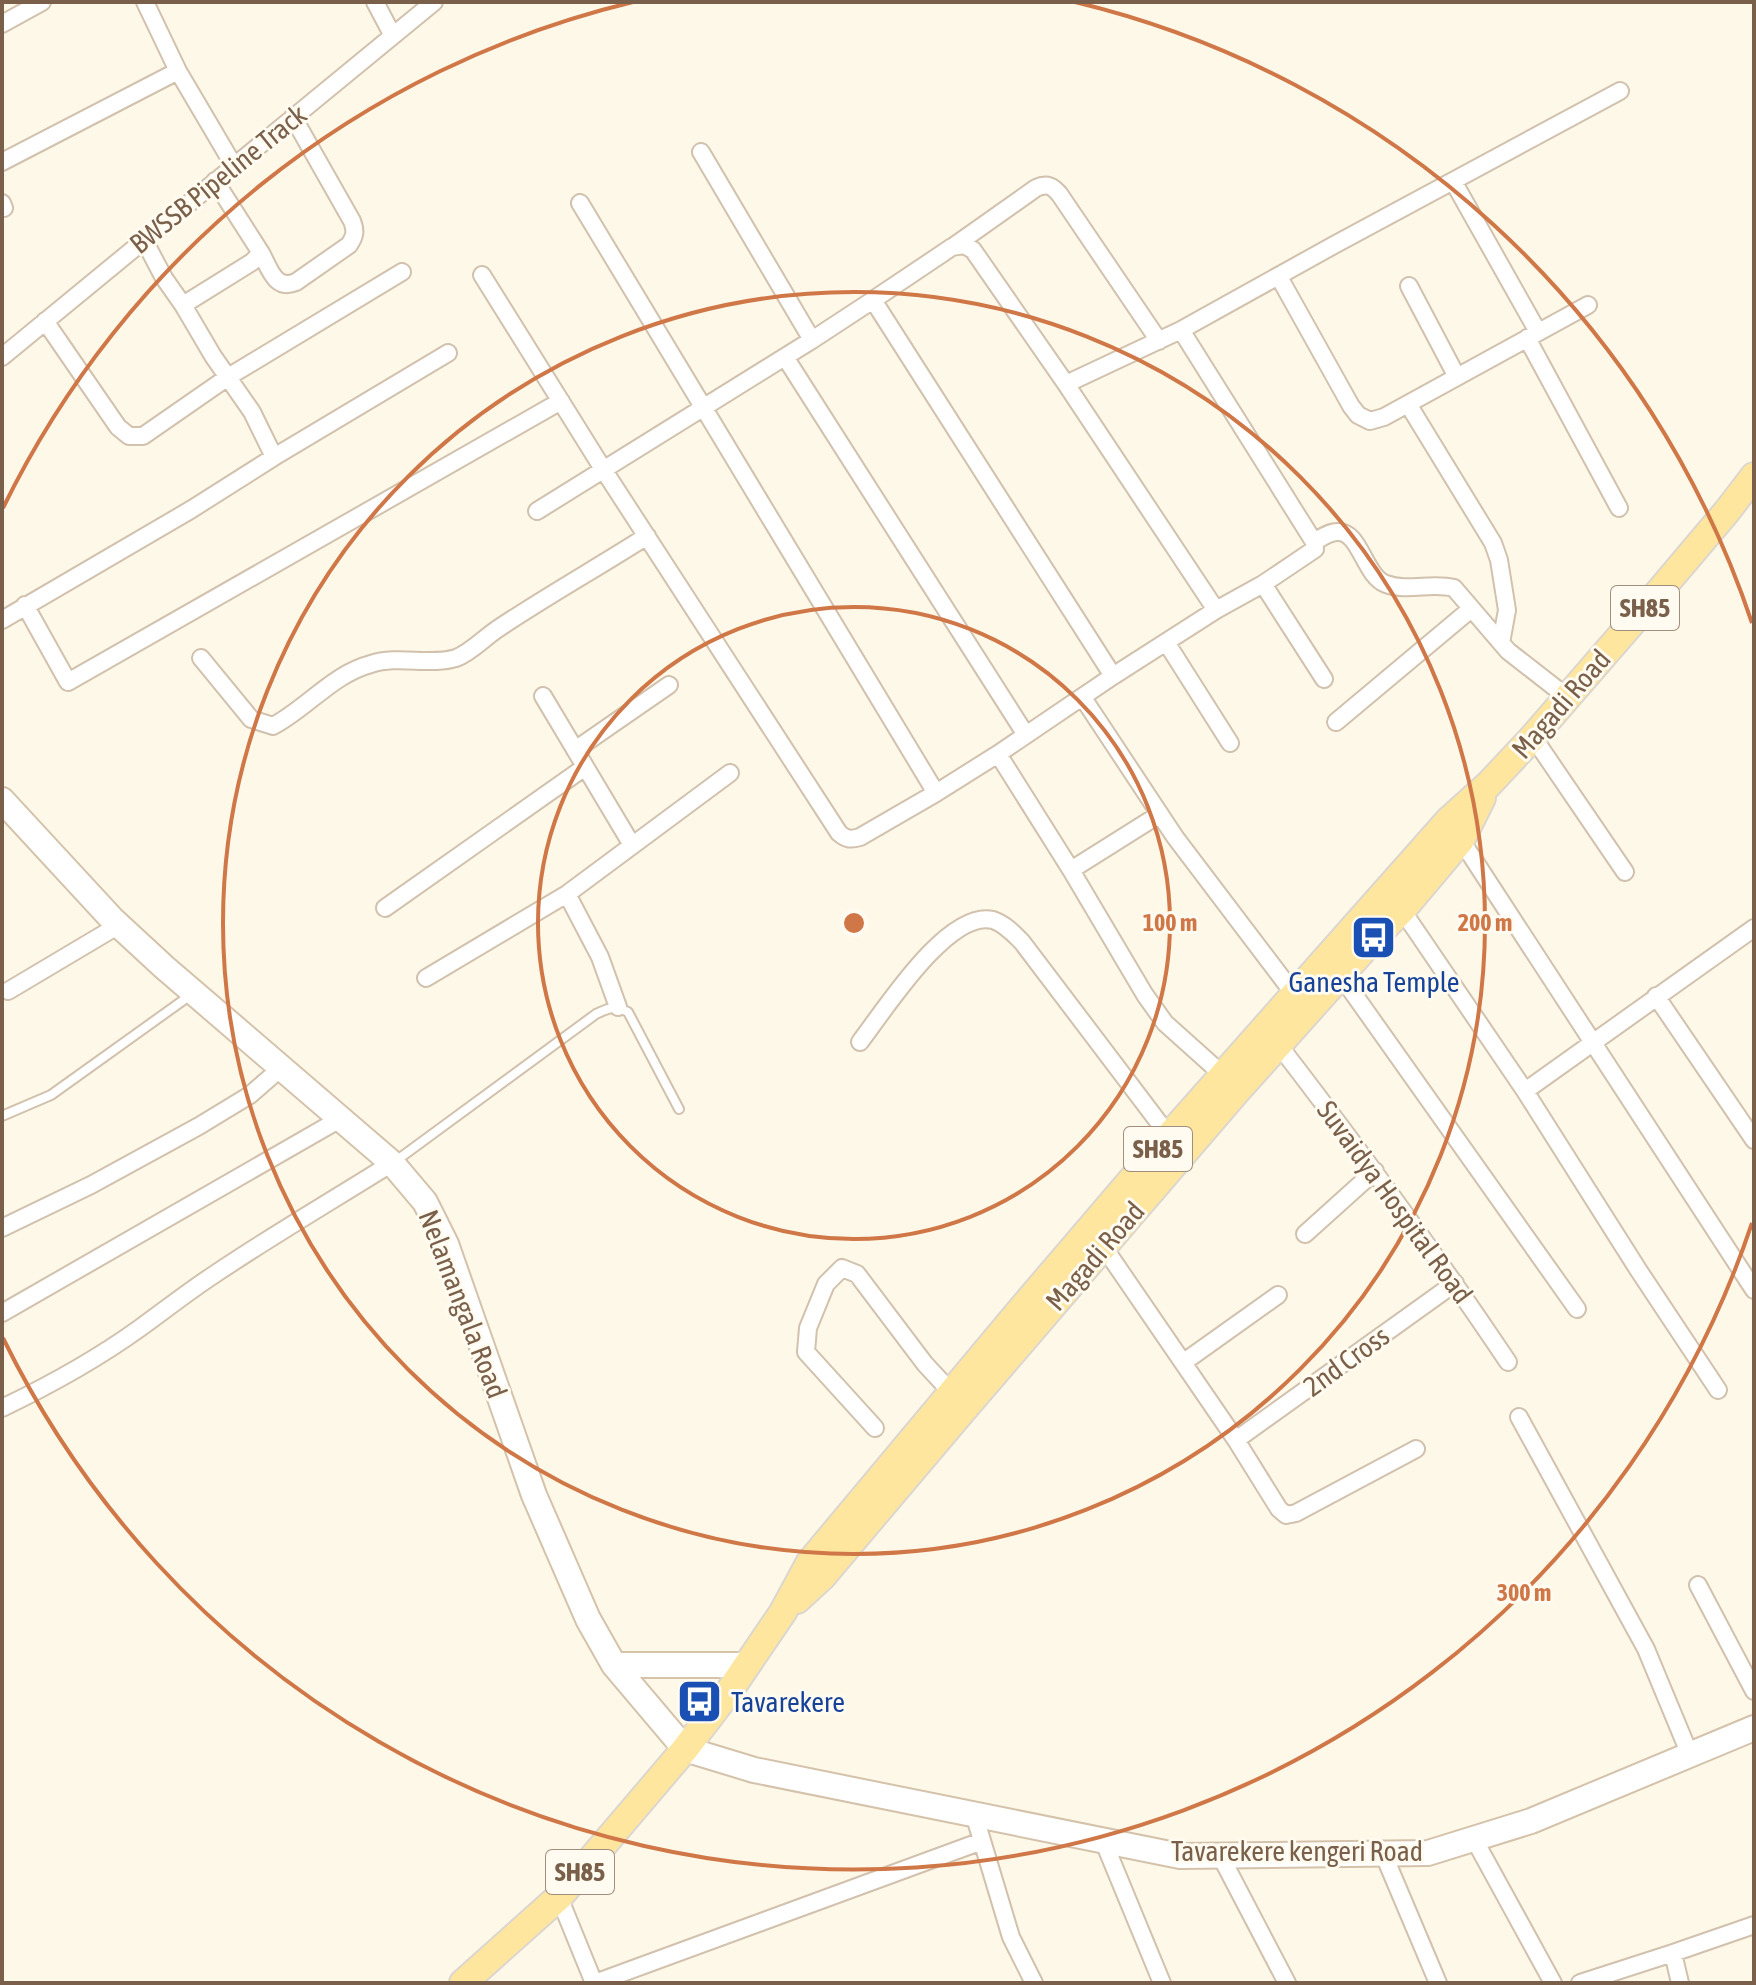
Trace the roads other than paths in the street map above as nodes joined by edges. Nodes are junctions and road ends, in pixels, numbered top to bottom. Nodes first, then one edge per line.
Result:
1 (145, 2) edge
2 (375, 2) edge
3 (434, 2) edge
4 (34, 4) edge
5 (2, 24) edge
6 (393, 36) junction
7 (178, 71) junction
8 (1620, 91) dead end
9 (293, 117) junction
10 (701, 152) dead end
11 (2, 162) edge
12 (234, 166) junction
13 (215, 181) junction
14 (1453, 181) junction
15 (580, 203) dead end
16 (144, 240) junction
17 (952, 247) junction
18 (261, 253) junction
19 (402, 272) dead end
20 (482, 275) dead end
21 (1279, 277) junction
22 (1409, 286) dead end
23 (873, 300) junction
24 (183, 305) junction
25 (1588, 305) dead end
26 (45, 321) junction
27 (1181, 330) junction
28 (1532, 335) junction
29 (812, 340) junction
30 (1159, 341) junction
31 (448, 353) dead end
32 (2, 357) edge
33 (785, 357) junction
34 (228, 377) junction
35 (1457, 377) junction
36 (1066, 384) junction
37 (561, 401) junction
38 (1408, 404) junction
39 (703, 407) junction
40 (274, 457) junction
41 (603, 469) junction
42 (1754, 476) edge
43 (1619, 508) dead end
44 (537, 511) dead end
45 (647, 536) junction
46 (1314, 542) junction
47 (1263, 584) junction
48 (25, 605) junction
49 (1471, 609) junction
50 (1216, 610) junction
51 (2, 620) edge
52 (1166, 642) junction
53 (1501, 643) junction
54 (201, 658) dead end
55 (1113, 676) junction
56 (1324, 679) dead end
57 (669, 685) dead end
58 (543, 696) dead end
59 (1567, 697) junction
60 (1083, 698) junction
61 (1336, 722) dead end
62 (1026, 735) junction
63 (1533, 737) junction
64 (1230, 743) dead end
65 (575, 750) junction
66 (998, 754) junction
67 (585, 767) junction
68 (730, 773) dead end
69 (1489, 784) junction
70 (936, 793) junction
71 (2, 800) edge
72 (1160, 814) junction
73 (1461, 840) junction
74 (632, 845) junction
75 (1071, 870) junction
76 (1625, 872) dead end
77 (567, 894) junction
78 (385, 908) dead end
79 (1402, 910) junction
80 (119, 925) junction
81 (1754, 928) edge
82 (1341, 976) junction
83 (426, 978) dead end
84 (8, 991) dead end
85 (194, 993) junction
86 (1294, 994) junction
87 (1656, 996) junction
88 (618, 1007) junction
89 (1593, 1041) junction
90 (860, 1042) dead end
91 (1278, 1044) junction
92 (281, 1068) junction
93 (1223, 1075) junction
94 (1525, 1091) junction
95 (679, 1109) dead end
96 (2, 1116) edge
97 (340, 1119) junction
98 (1169, 1136) junction
99 (1754, 1140) edge
100 (392, 1163) junction
101 (1375, 1171) junction
102 (2, 1228) edge
103 (1305, 1234) dead end
104 (1103, 1246) junction
105 (1455, 1283) junction
106 (1754, 1290) edge
107 (1278, 1295) dead end
108 (1577, 1309) dead end
109 (2, 1313) edge
110 (1184, 1362) junction
111 (1508, 1362) dead end
112 (1718, 1390) dead end
113 (951, 1392) junction
114 (2, 1408) edge
115 (1519, 1417) dead end
116 (875, 1428) dead end
117 (1236, 1440) junction
118 (1416, 1449) dead end
119 (883, 1490) junction
120 (1698, 1585) dead end
121 (614, 1665) junction
122 (747, 1665) junction
123 (1754, 1691) edge
124 (1754, 1728) edge
125 (685, 1749) junction
126 (1690, 1755) junction
127 (974, 1814) junction
128 (1474, 1839) junction
129 (1103, 1840) junction
130 (982, 1841) junction
131 (1383, 1853) junction
132 (1220, 1855) junction
133 (559, 1897) junction
134 (1754, 1925) edge
135 (1673, 1953) junction
136 (477, 1978) edge
137 (594, 1983) edge
138 (1034, 1983) edge
139 (1162, 1983) edge
140 (1287, 1983) edge
141 (1438, 1983) edge
142 (1553, 1983) edge
143 (1580, 1983) edge
144 (1680, 1983) edge

1 - 7 street
2 - 6 street
3 - 6 street, BWSSB Pipeline Track
4 - 5 street
6 - 9 street, BWSSB Pipeline Track
7 - 11 street
7 - 12 street
8 - 14 street
9 - 12 street, BWSSB Pipeline Track
9 - 18 street
10 - 29 street
12 - 13 street, BWSSB Pipeline Track
13 - 16 street, BWSSB Pipeline Track
13 - 18 street
14 - 21 street
14 - 28 street
15 - 39 street
16 - 24 street
16 - 26 street, BWSSB Pipeline Track
17 - 23 street
17 - 30 street
17 - 36 street
18 - 24 street
19 - 34 street
20 - 37 street
21 - 27 street
21 - 38 street
22 - 35 street
23 - 29 street
23 - 55 street
24 - 34 street
25 - 28 street
26 - 32 street, BWSSB Pipeline Track
26 - 34 street
27 - 30 street
27 - 46 street
28 - 35 street
28 - 43 street
29 - 33 street
30 - 36 street
31 - 40 street
33 - 39 street
33 - 62 street
34 - 40 street
35 - 38 street
36 - 50 street
37 - 41 street
37 - 48 street
38 - 53 street
39 - 41 street
39 - 70 street
40 - 48 street
41 - 44 street
41 - 45 street
42 - 59 main road, Magadi Road / SH85
45 - 54 street
45 - 70 street
46 - 47 street
46 - 49 street
47 - 50 street
47 - 56 street
48 - 51 street
49 - 53 street
49 - 61 street
50 - 52 street
52 - 55 street
52 - 64 street
53 - 59 street
55 - 60 street
57 - 65 street
58 - 65 street
59 - 63 main road, Magadi Road / SH85
60 - 62 street
60 - 72 street
62 - 66 street
63 - 69 main road, Magadi Road / SH85
63 - 76 street
65 - 67 street
66 - 70 street
66 - 75 street
67 - 74 street
67 - 78 street
68 - 74 street
69 - 73 main road, Magadi Road / SH85
69 - 86 main road, Magadi Road / SH85
71 - 80 main road, Nelamangala Road
72 - 75 street
72 - 86 street
73 - 79 main road, Magadi Road / SH85
73 - 89 street
74 - 77 street
75 - 93 street
77 - 83 street
77 - 88 street
79 - 82 main road, Magadi Road / SH85
79 - 94 street
80 - 84 street
80 - 85 main road, Nelamangala Road
81 - 87 street
82 - 91 main road, Magadi Road / SH85
82 - 108 street
85 - 92 main road, Nelamangala Road
85 - 96 lane
86 - 93 main road, Magadi Road / SH85
87 - 89 street
87 - 99 street
88 - 95 lane
88 - 100 lane
89 - 94 street
89 - 106 street
90 - 98 street
91 - 101 street, Suvaidya Hospital Road
91 - 104 main road, Magadi Road / SH85
92 - 97 main road, Nelamangala Road
92 - 102 street
93 - 98 main road, Magadi Road / SH85
94 - 112 street
97 - 100 main road, Nelamangala Road
97 - 109 street
98 - 113 main road, Magadi Road / SH85
100 - 114 street
100 - 121 main road, Nelamangala Road
101 - 103 street
101 - 105 street, Suvaidya Hospital Road
104 - 110 street
104 - 119 main road, Magadi Road / SH85
105 - 111 street, Suvaidya Hospital Road
105 - 117 street, 2nd Cross
107 - 110 street
110 - 117 street
113 - 116 street
113 - 119 main road, Magadi Road / SH85
115 - 126 street
117 - 118 street
119 - 122 main road, Magadi Road / SH85
120 - 123 street
121 - 122 main road
121 - 125 main road, Nelamangala Road
122 - 125 main road, Magadi Road / SH85
124 - 126 main road, Tavarekere kengeri Road
125 - 127 main road, Tavarekere kengeri Road
125 - 133 main road, Magadi Road / SH85
126 - 128 main road, Tavarekere kengeri Road
127 - 129 main road, Tavarekere kengeri Road
127 - 130 street
128 - 131 main road, Tavarekere kengeri Road
128 - 142 street
129 - 132 main road, Tavarekere kengeri Road
129 - 139 street
130 - 137 street
130 - 138 street
131 - 132 main road, Tavarekere kengeri Road
131 - 141 street
132 - 140 street
133 - 136 main road, Magadi Road / SH85
133 - 137 street
134 - 135 street
135 - 143 street
135 - 144 street

